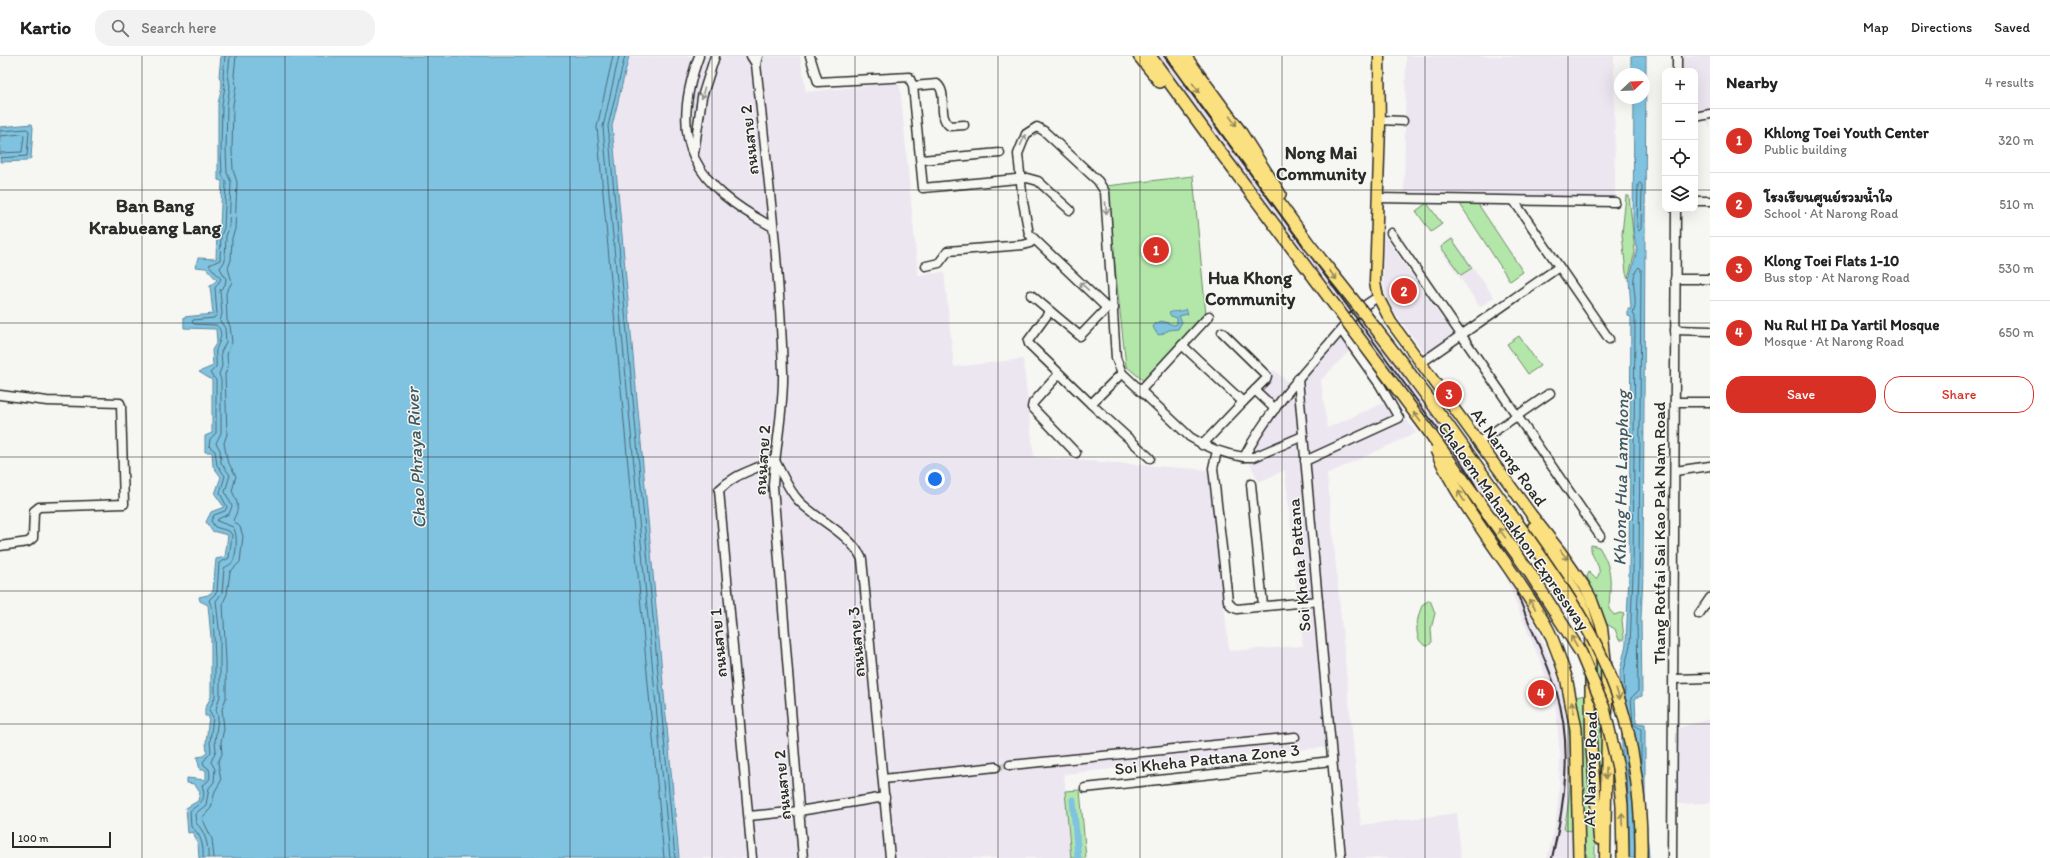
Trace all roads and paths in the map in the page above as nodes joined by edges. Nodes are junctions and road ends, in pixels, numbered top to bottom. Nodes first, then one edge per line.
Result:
1 (699, 56) edge
2 (715, 56) edge
3 (751, 56) edge
4 (758, 56) edge
5 (810, 56) edge
6 (1139, 56) edge
7 (1150, 56) edge
8 (1173, 56) edge
9 (1186, 56) edge
10 (1374, 56) edge
11 (1379, 56) edge
12 (1677, 56) edge
13 (756, 64) junction
14 (1677, 68) edge
15 (913, 86) junction
16 (1710, 114) edge
17 (1698, 116) edge
18 (1380, 120) junction
19 (1403, 121) dead end
20 (964, 126) dead end
21 (1203, 130) junction
22 (1000, 153) dead end
23 (693, 155) junction
24 (921, 160) junction
25 (1019, 178) junction
26 (1378, 198) junction
27 (1514, 201) junction
28 (1698, 201) edge
29 (1710, 201) edge
30 (1615, 202) dead end
31 (1070, 210) dead end
32 (1676, 212) edge
33 (773, 226) junction
34 (1391, 233) dead end
35 (1034, 239) junction
36 (1309, 244) junction
37 (926, 266) dead end
38 (1559, 267) junction
39 (1675, 279) junction
40 (1710, 279) edge
41 (1031, 295) dead end
42 (1376, 299) junction
43 (1111, 308) junction
44 (1050, 311) junction
45 (1209, 316) dead end
46 (1341, 330) junction
47 (1675, 330) junction
48 (1710, 331) edge
49 (1222, 332) dead end
50 (1461, 335) junction
51 (1608, 339) dead end
52 (1182, 345) junction
53 (1421, 363) junction
54 (1122, 373) junction
55 (1059, 374) junction
56 (1298, 380) junction
57 (1255, 390) junction
58 (1140, 391) junction
59 (1550, 393) dead end
60 (0, 394) edge
61 (1244, 402) junction
62 (1675, 402) junction
63 (1710, 402) edge
64 (1091, 404) junction
65 (1275, 408) junction
66 (1517, 416) junction
67 (1427, 429) junction
68 (1303, 436) junction
69 (1477, 444) junction
70 (1202, 445) junction
71 (1217, 451) junction
72 (1076, 453) dead end
73 (1244, 457) junction
74 (1150, 458) dead end
75 (774, 459) junction
76 (1305, 461) junction
77 (1710, 466) edge
78 (1675, 471) junction
79 (1251, 484) dead end
80 (1600, 536) dead end
81 (0, 546) edge
82 (1710, 598) edge
83 (1318, 601) junction
84 (1263, 606) junction
85 (1699, 614) dead end
86 (1710, 678) edge
87 (1674, 679) junction
88 (1295, 737) dead end
89 (1332, 760) junction
90 (1010, 765) tunnel mouth
91 (996, 767) tunnel mouth
92 (883, 779) junction
93 (1085, 788) dead end
94 (884, 796) junction
95 (799, 811) junction
96 (749, 816) junction
97 (1642, 856) edge
98 (752, 858) edge
99 (803, 858) edge
100 (890, 858) edge
101 (1341, 858) edge
102 (1579, 858) edge
103 (1599, 858) edge
104 (1605, 858) edge
105 (1623, 858) edge
106 (1672, 858) edge

1 - 23 street
2 -> 23 street
3 - 13 street
4 - 13 street
5 - 15 street
6 - 21 highway
7 - 21 highway, Chaloem Mahanakhon Expressway
8 -> 36 highway, Chaloem Mahanakhon Expressway
9 -> 36 highway
10 - 42 main road, At Narong Road
11 - 18 main road, At Narong Road
12 - 14 street
13 - 33 street, ถนนสาย 2
15 - 20 street
15 - 24 street
16 - 17 street
18 - 19 street
18 - 26 main road, At Narong Road
67 -> 21 highway, Chaloem Mahanakhon Expressway, bridge
22 - 24 street
23 - 33 street
24 - 25 street
25 - 31 street
25 - 35 street
25 -> 43 street
26 - 27 street
26 - 42 main road, At Narong Road
27 - 30 street
27 - 38 street
28 - 29 street
32 - 39 street, Thang Rotfai Sai Kao Pak Nam Road
33 - 75 street, ถนนสาย 2
34 - 50 street
35 - 37 street
43 -> 35 street
36 -> 97 highway, Chaloem Mahanakhon Expressway, bridge
38 - 50 street
38 - 51 street
39 - 40 street
39 - 47 street, Thang Rotfai Sai Kao Pak Nam Road
41 - 44 street
42 - 46 street
42 - 53 main road, At Narong Road
42 - 69 main road, At Narong Road
43 - 44 street
43 - 54 street
44 - 55 street
45 - 52 street
46 - 56 street
46 - 76 street
47 - 48 street
47 - 62 street, Thang Rotfai Sai Kao Pak Nam Road
49 - 57 street
50 - 53 street
50 - 66 street
52 - 58 street
52 - 61 street
53 - 69 main road, At Narong Road
54 - 58 street
54 - 64 street
55 - 64 street
55 - 72 street
56 - 65 street
56 - 68 street, Soi Kheha Pattana
57 - 61 street
57 - 65 street
58 - 70 street
59 - 66 street
60 - 81 street
61 - 70 street
62 - 63 street
62 - 78 street, Thang Rotfai Sai Kao Pak Nam Road
64 - 74 street
65 - 73 street
66 - 69 street
66 - 80 street
102 -> 67 highway, bridge
105 -> 67 highway, Chaloem Mahanakhon Expressway, bridge
68 - 73 street
68 - 76 street, Soi Kheha Pattana
69 - 103 main road, At Narong Road
69 -> 104 main road, At Narong Road
70 - 71 street
71 - 73 street
71 - 84 street
75 - 92 street, ถนนสาย 3
75 - 95 street, ถนนสาย 2
75 - 96 street, ถนนสาย 1
76 - 83 street, Soi Kheha Pattana
77 - 78 street
78 - 87 street, Thang Rotfai Sai Kao Pak Nam Road
79 - 84 street
82 - 85 street
83 - 84 street
83 - 89 street, Soi Kheha Pattana
86 - 87 street
87 - 106 street, Thang Rotfai Sai Kao Pak Nam Road
88 - 90 street
89 - 93 street, Soi Kheha Pattana Zone 3
89 - 101 street, Soi Kheha Pattana
91 - 92 street
92 - 94 street, ถนนสาย 3
94 - 95 street
94 - 100 street, ถนนสาย 3
95 - 96 street
95 - 99 street, ถนนสาย 2
96 - 98 street, ถนนสาย 1

